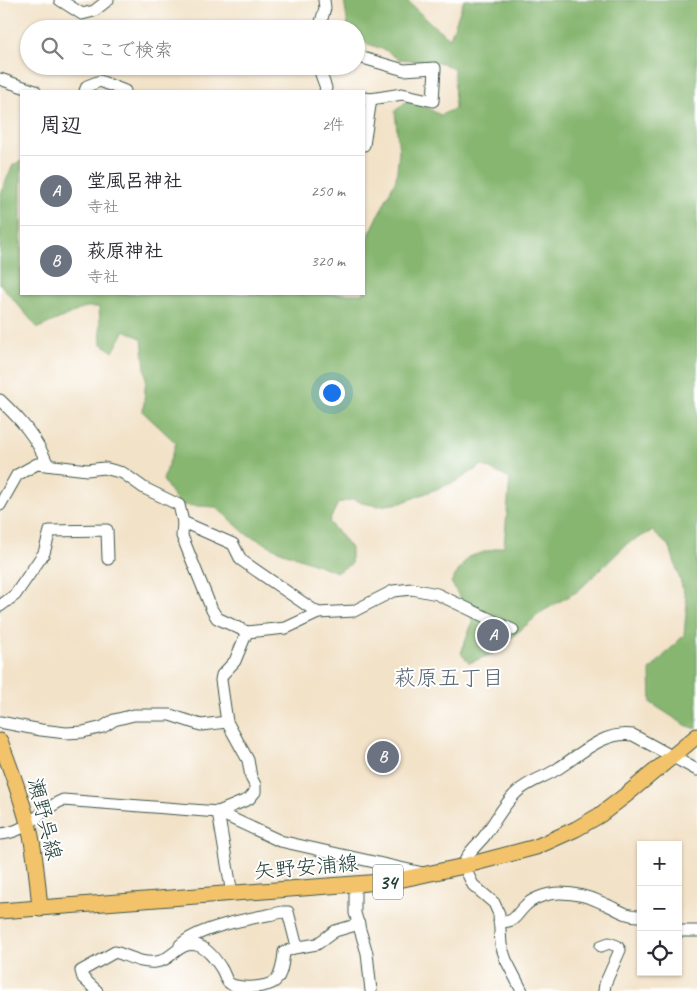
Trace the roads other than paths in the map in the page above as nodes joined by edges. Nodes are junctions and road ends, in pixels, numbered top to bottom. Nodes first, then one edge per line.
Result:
1 (60, 0) edge
2 (108, 0) edge
3 (324, 0) edge
4 (322, 20) edge
5 (365, 59) edge
6 (321, 75) edge
7 (0, 79) edge
8 (32, 90) edge
9 (86, 90) edge
10 (122, 90) edge
11 (326, 90) edge
12 (367, 99) edge
13 (365, 130) edge
14 (0, 400) edge
15 (48, 465) junction
16 (0, 505) edge
17 (183, 522) junction
18 (108, 559) dead end
19 (0, 606) edge
20 (318, 613) junction
21 (513, 630) dead end
22 (247, 632) junction
23 (0, 722) edge
24 (227, 722) junction
25 (697, 736) edge
26 (0, 741) edge
27 (672, 757) junction
28 (697, 770) edge
29 (218, 812) junction
30 (28, 825) junction
31 (0, 834) edge
32 (464, 866) junction
33 (428, 874) junction
34 (355, 884) junction
35 (232, 894) junction
36 (40, 909) junction
37 (0, 911) edge
38 (637, 916) edge
39 (500, 922) junction
40 (358, 924) junction
41 (682, 931) edge
42 (697, 931) edge
43 (602, 946) dead end
44 (296, 948) junction
45 (179, 949) junction
46 (97, 991) edge
47 (371, 991) edge
48 (522, 991) edge
49 (604, 991) edge

1 - 2 street
3 - 4 street
5 - 12 street
6 - 11 street
7 - 8 street
9 - 10 street
12 - 13 street
14 - 15 street
15 - 16 street
15 - 17 street
17 - 20 street
17 - 22 street
18 - 19 street
20 - 21 street
20 - 22 street
22 - 24 street
23 - 24 street
24 - 29 street
25 - 27 main road, 矢野安浦線 / 34
26 - 30 main road, 瀬野呉線
27 - 28 street
27 - 32 main road, 矢野安浦線 / 34
27 - 32 street
29 - 30 street
29 - 33 street
29 - 35 street
30 - 31 street
30 - 36 main road, 瀬野呉線
32 - 33 main road, 矢野安浦線 / 34
32 - 39 street
33 - 34 main road, 矢野安浦線 / 34
34 - 35 main road, 矢野安浦線 / 34
34 - 40 street
35 - 36 main road, 矢野安浦線 / 34
36 - 37 main road, 矢野安浦線 / 34
38 - 39 street
39 - 48 street
40 - 44 street
40 - 47 street
41 - 42 street
43 - 49 street
44 - 45 street
44 - 45 street
45 - 46 street

